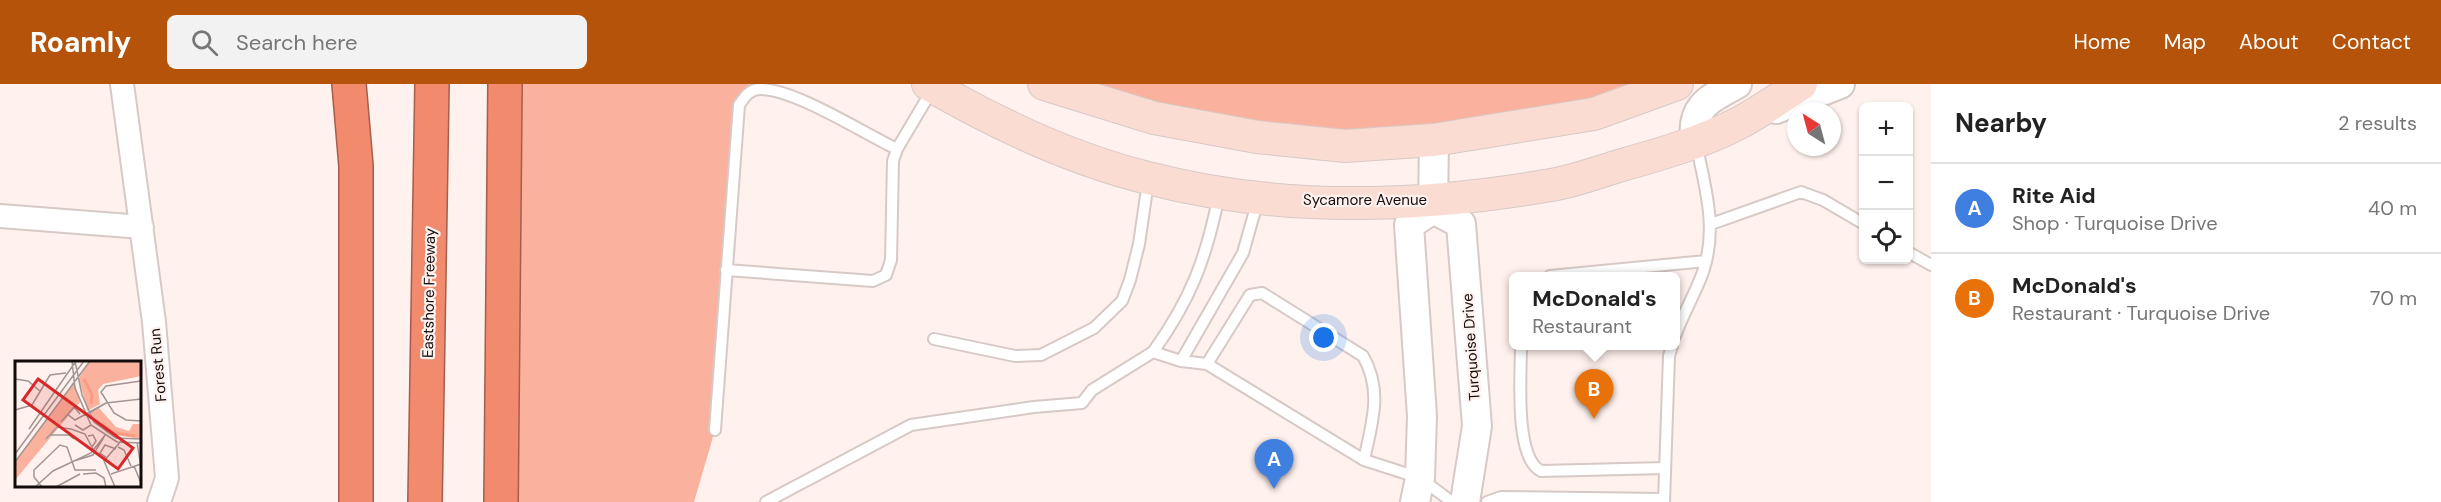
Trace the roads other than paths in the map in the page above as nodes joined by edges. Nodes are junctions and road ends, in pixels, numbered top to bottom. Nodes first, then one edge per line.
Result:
1 (122, 84) edge
2 (349, 84) edge
3 (432, 84) edge
4 (505, 84) edge
5 (1044, 84) edge
6 (1677, 84) edge
7 (1737, 84) edge
8 (1801, 84) edge
9 (1840, 84) edge
10 (934, 85) edge
11 (1738, 123) junction
12 (1434, 140) junction
13 (1695, 140) junction
14 (897, 149) junction
15 (1148, 178) junction
16 (1220, 192) junction
17 (1258, 198) junction
18 (1433, 205) junction
19 (0, 216) edge
20 (1859, 222) edge
21 (1711, 225) junction
22 (142, 227) junction
23 (1913, 255) edge
24 (1706, 261) junction
25 (1931, 266) edge
26 (726, 270) junction
27 (1598, 272) edge
28 (1680, 323) edge
29 (934, 339) dead end
30 (1521, 350) edge
31 (1671, 350) edge
32 (1153, 352) junction
33 (1181, 361) junction
34 (1207, 364) junction
35 (715, 430) dead end
36 (1364, 460) junction
37 (1665, 468) junction
38 (1417, 490) edge
39 (1664, 501) edge
40 (159, 502) edge
41 (356, 502) edge
42 (425, 502) edge
43 (501, 502) edge
44 (766, 502) edge
45 (1452, 502) edge
46 (1465, 502) edge
47 (1487, 502) edge

1 - 22 street, Forest Run
2 - 41 highway
3 - 42 highway, Eastshore Freeway
4 - 43 highway
5 - 12 main road
6 - 12 main road
7 - 13 street
8 - 11 main road, Sycamore Avenue
9 - 11 street
10 - 14 lane
10 - 15 main road, Sycamore Avenue
11 - 13 main road, Sycamore Avenue
12 - 18 street
13 - 18 main road, Sycamore Avenue
13 - 21 lane
14 - 26 lane
14 - 26 lane
15 - 16 main road, Sycamore Avenue
15 - 29 lane
16 - 17 main road, Sycamore Avenue
16 - 32 lane
17 - 18 main road, Sycamore Avenue
17 - 33 lane
18 - 38 street
18 - 46 street, Turquoise Drive
19 - 22 street
20 - 21 lane
21 - 24 lane
22 - 40 street, Forest Run
23 - 25 lane
24 - 27 lane
24 - 28 lane
26 - 35 lane
30 - 37 lane
31 - 37 lane
32 - 33 lane
32 - 44 lane
33 - 34 lane
34 - 36 lane
34 - 36 lane
36 - 38 lane
37 - 39 lane
38 - 45 lane
39 - 47 lane

